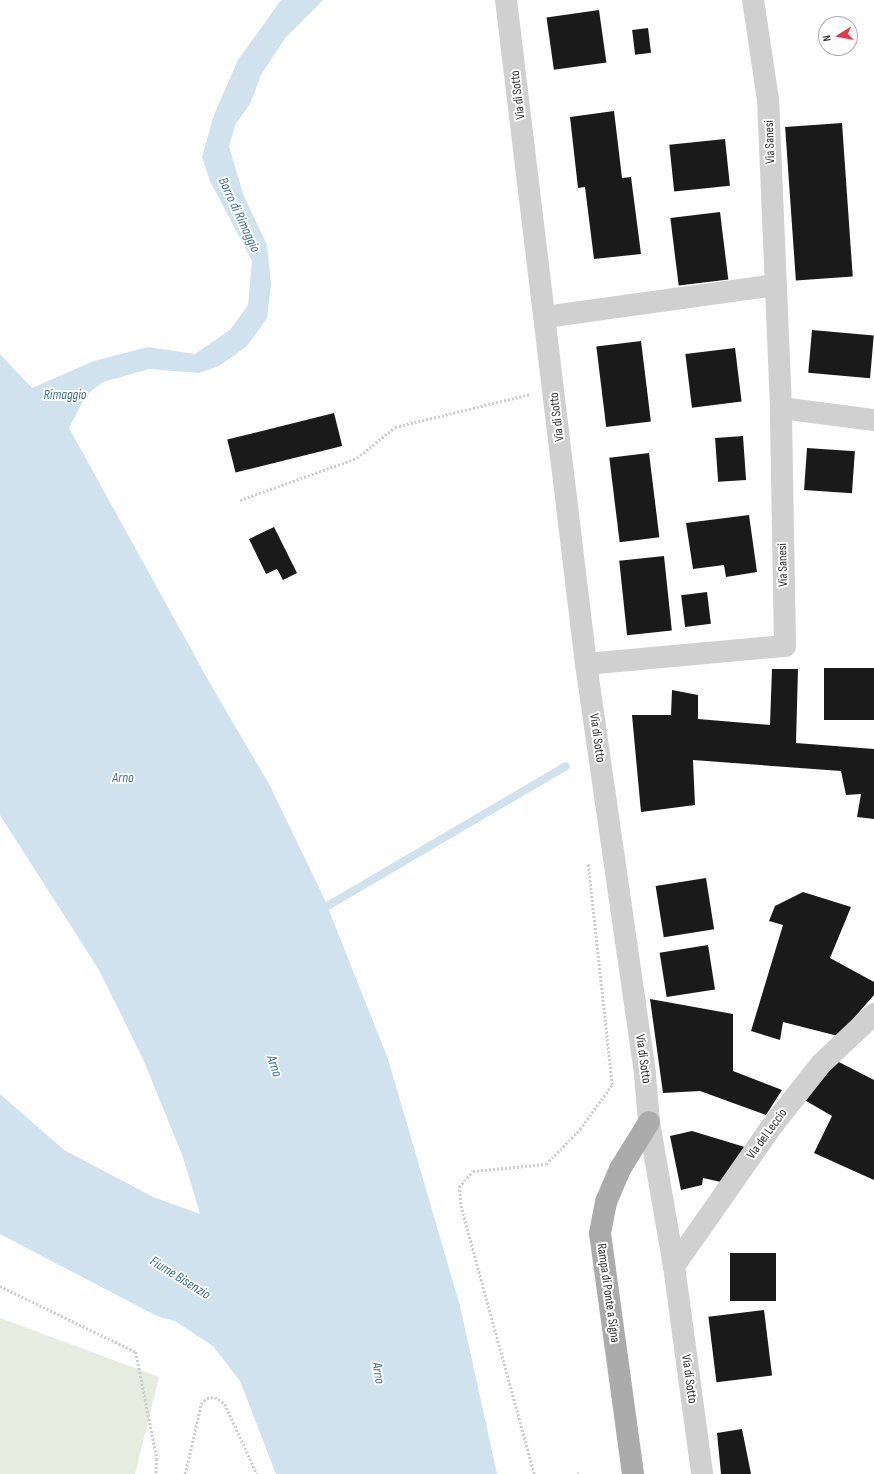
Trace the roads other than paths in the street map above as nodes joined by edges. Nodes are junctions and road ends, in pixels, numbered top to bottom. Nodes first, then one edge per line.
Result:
1 (506, 0) edge
2 (753, 0) edge
3 (776, 285) junction
4 (545, 317) junction
5 (781, 408) junction
6 (874, 420) edge
7 (586, 664) junction
8 (874, 1014) edge
9 (649, 1122) junction
10 (674, 1266) junction
11 (633, 1474) edge
12 (702, 1474) edge

1 - 4 street, Via di Sotto
2 - 3 street, Via Sanesi
3 - 4 street
3 - 5 street, Via Sanesi
4 - 7 street, Via di Sotto
5 - 6 street
5 - 7 street, Via Sanesi
7 - 9 street, Via di Sotto
8 - 10 street, Via del Leccio
9 - 10 street, Via di Sotto
9 - 11 main road, Rampa di Ponte a Signa
10 - 12 street, Via di Sotto

